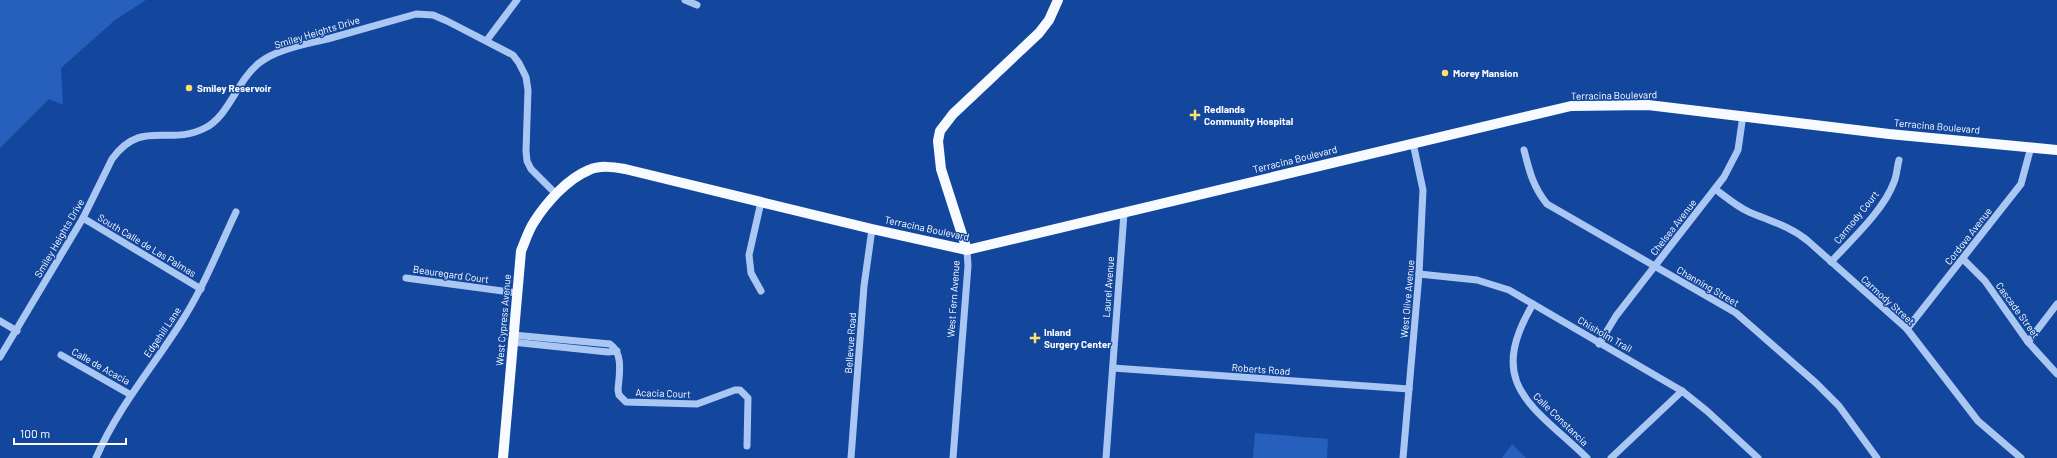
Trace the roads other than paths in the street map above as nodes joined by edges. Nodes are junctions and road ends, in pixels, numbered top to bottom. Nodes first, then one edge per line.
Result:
1 (517, 0) edge
2 (685, 0) edge
3 (1058, 0) edge
4 (697, 5) dead end
5 (487, 40) junction
6 (1743, 115) junction
7 (1413, 143) junction
8 (2031, 147) junction
9 (1524, 150) dead end
10 (2057, 150) edge
11 (1899, 160) dead end
12 (1715, 189) junction
13 (556, 194) junction
14 (761, 202) junction
15 (236, 212) dead end
16 (1124, 213) junction
17 (83, 218) junction
18 (872, 229) junction
19 (967, 250) junction
20 (1963, 259) junction
21 (1831, 262) junction
22 (1654, 268) junction
23 (1419, 274) junction
24 (406, 278) dead end
25 (201, 289) junction
26 (761, 291) dead end
27 (517, 293) junction
28 (1533, 304) junction
29 (2057, 304) edge
30 (0, 321) edge
31 (1907, 329) junction
32 (17, 331) junction
33 (512, 338) junction
34 (569, 340) junction
35 (2028, 342) junction
36 (1599, 344) junction
37 (568, 348) junction
38 (617, 350) junction
39 (61, 356) dead end
40 (0, 357) edge
41 (1112, 368) junction
42 (2057, 374) edge
43 (1409, 389) junction
44 (1682, 391) junction
45 (132, 395) junction
46 (747, 446) dead end
47 (96, 458) edge
48 (502, 458) edge
49 (851, 458) edge
50 (953, 458) edge
51 (1106, 458) edge
52 (1403, 458) edge
53 (1587, 458) edge
54 (1611, 458) edge
55 (1757, 458) edge
56 (1878, 458) edge
57 (2021, 458) edge

1 - 5 street
2 - 4 street
3 - 19 main road, West Fern Avenue
5 - 13 street, Smiley Heights Drive
5 - 17 street, Smiley Heights Drive
6 - 7 main road, Terracina Boulevard
6 - 8 main road, Terracina Boulevard
6 - 12 street, Chelsea Avenue
7 - 16 main road, Terracina Boulevard
7 - 23 street, West Olive Avenue
8 - 10 main road, Terracina Boulevard
8 - 20 street, Cordova Avenue
9 - 22 street, Channing Street
11 - 21 street, Carmody Court
12 - 21 street, Carmody Street
12 - 22 street, Chelsea Avenue
13 - 14 main road, Terracina Boulevard
13 - 27 main road, West Cypress Avenue
14 - 18 main road, Terracina Boulevard
14 - 26 street
15 - 25 street, Edgehill Lane
16 - 19 main road, Terracina Boulevard
16 - 41 street, Laurel Avenue
17 - 25 street, South Calle de Las Palmas
17 - 32 street, Smiley Heights Drive
18 - 19 main road, Terracina Boulevard
18 - 49 street, Bellevue Road
19 - 50 street, West Fern Avenue
20 - 31 street, Cordova Avenue
20 - 35 street, Cascade Street
21 - 31 street, Carmody Street
22 - 36 street, Chelsea Avenue
22 - 56 street, Channing Street
23 - 28 street, Chisholm Trail
23 - 43 street, West Olive Avenue
24 - 27 street, Beauregard Court
25 - 45 street, Edgehill Lane
27 - 33 main road, West Cypress Avenue
28 - 36 street, Chisholm Trail
28 - 53 street, Calle Constancia
29 - 35 street
30 - 32 street
31 - 57 street, Carmody Street
32 - 40 street, Smiley Heights Drive
33 - 34 street
33 - 37 street
33 - 48 main road, West Cypress Avenue
34 - 37 street
34 - 38 street
35 - 42 street, Cascade Street
36 - 44 street, Chisholm Trail
37 - 38 street
38 - 46 street, Acacia Court
39 - 45 street, Calle de Acacia
41 - 43 street, Roberts Road
41 - 51 street, Laurel Avenue
43 - 52 street, West Olive Avenue
44 - 54 street
44 - 55 street, Chisholm Trail
45 - 47 street, Edgehill Lane

